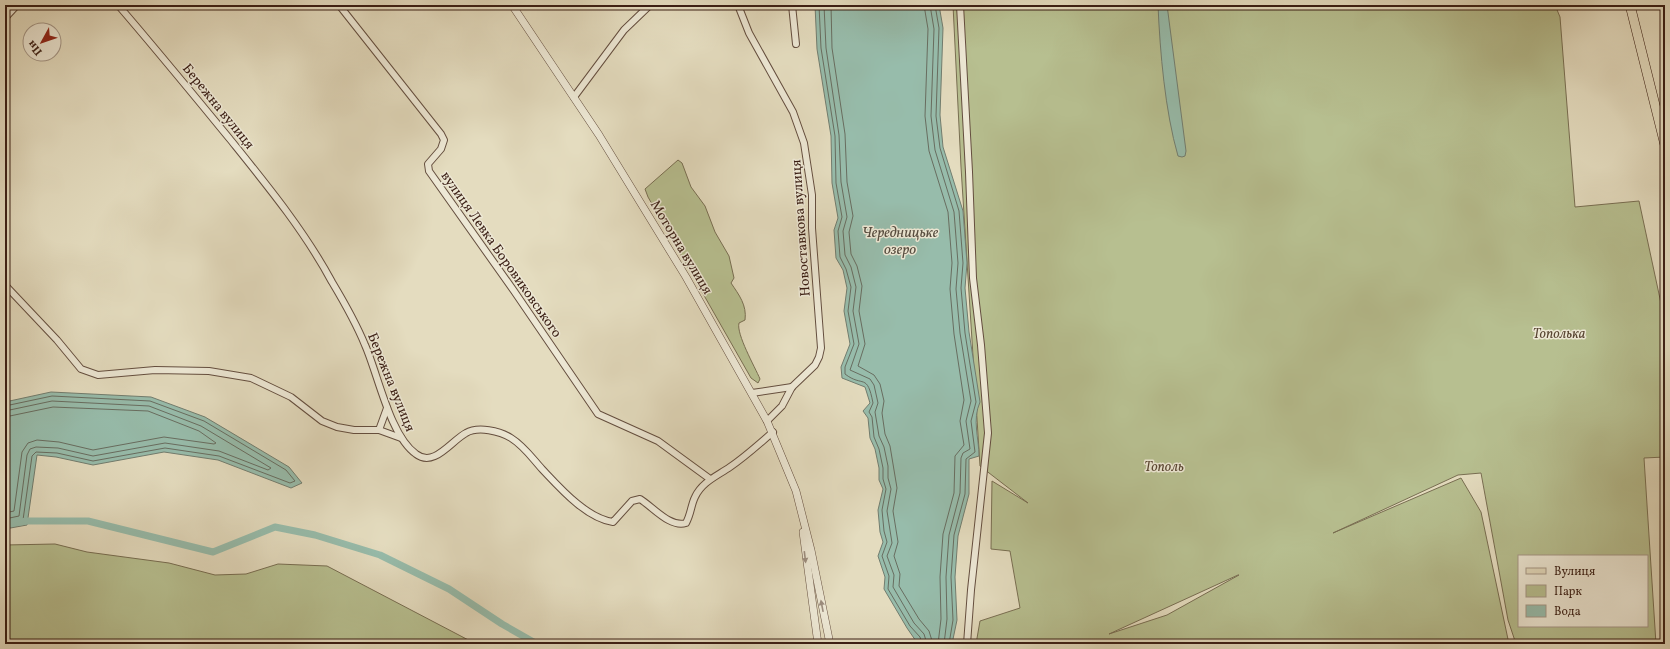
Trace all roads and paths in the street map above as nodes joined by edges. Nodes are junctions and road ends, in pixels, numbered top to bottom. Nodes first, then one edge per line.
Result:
1 (17, 5) edge
2 (118, 5) edge
3 (339, 5) edge
4 (512, 5) edge
5 (650, 5) edge
6 (738, 5) edge
7 (792, 5) edge
8 (960, 5) edge
9 (1630, 5) edge
10 (5, 18) edge
11 (796, 44) dead end
12 (574, 96) junction
13 (1665, 145) edge
14 (5, 285) edge
15 (792, 387) junction
16 (752, 393) junction
17 (387, 408) junction
18 (767, 420) junction
19 (379, 430) junction
20 (773, 432) junction
21 (401, 438) junction
22 (710, 479) junction
23 (802, 518) junction
24 (818, 644) edge
25 (830, 644) edge
26 (967, 644) edge

1 - 10 street
2 - 17 street, Бережна вулиця
3 - 22 street, вулиця Левка Боровиковського
4 - 12 street, Моторна вулиця
5 - 12 street
6 - 15 street, Новоставкова вулиця
7 - 11 street
8 - 26 street
9 - 13 main road
12 - 16 street, Моторна вулиця
14 - 19 street
15 - 16 street
15 - 18 street, Новоставкова вулиця
16 - 18 street, Моторна вулиця
17 - 19 street
17 - 21 street, Бережна вулиця
18 - 20 street, Моторна вулиця
19 - 21 street
20 - 22 street, Бережна вулиця
20 - 23 street, Моторна вулиця
21 - 22 street, Бережна вулиця
23 -> 24 street
25 -> 23 street

